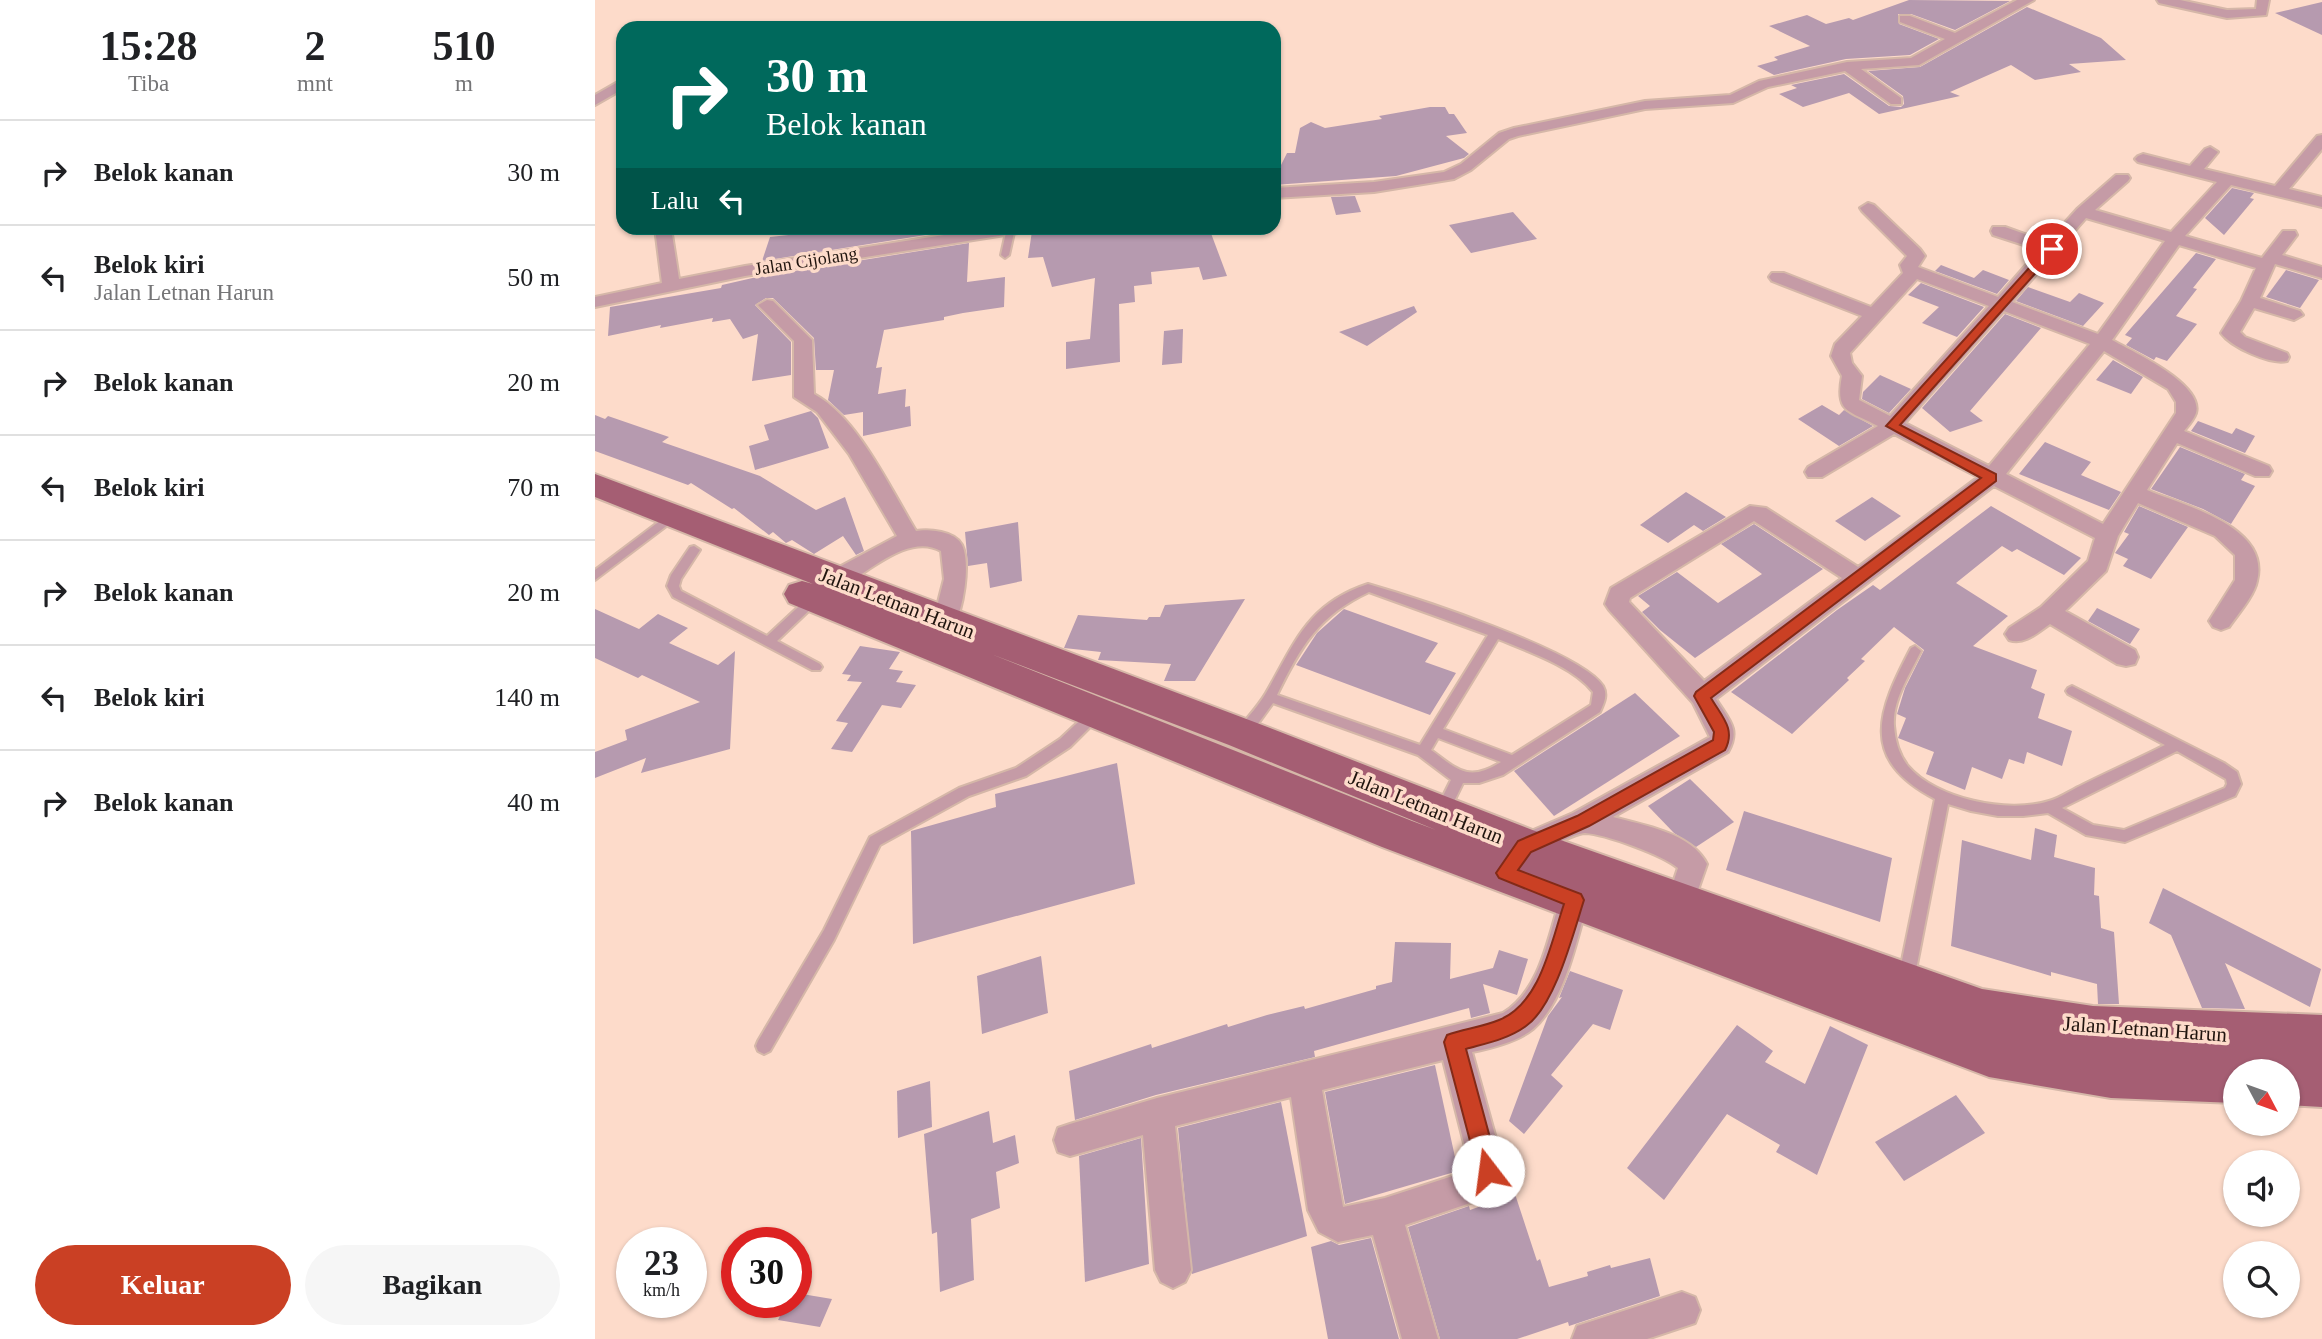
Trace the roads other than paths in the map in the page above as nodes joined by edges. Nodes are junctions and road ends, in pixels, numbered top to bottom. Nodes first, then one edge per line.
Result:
1 (2028, 0) edge
2 (2162, 0) edge
3 (2263, 0) edge
4 (1905, 19) dead end
5 (1956, 38) junction
6 (1847, 66) junction
7 (616, 88) edge
8 (595, 101) edge
9 (1896, 101) dead end
10 (2322, 139) edge
11 (2210, 152) dead end
12 (2143, 159) dead end
13 (2193, 172) junction
14 (2122, 178) dead end
15 (2228, 179) junction
16 (2279, 191) junction
17 (1281, 192) edge
18 (2322, 202) edge
19 (1868, 208) dead end
20 (2083, 212) junction
21 (1999, 231) dead end
22 (2289, 234) dead end
23 (664, 235) edge
24 (890, 235) edge
25 (967, 235) edge
26 (1009, 235) edge
27 (2175, 238) junction
28 (892, 247) junction
29 (2052, 249) junction
30 (1005, 254) dead end
31 (2269, 261) junction
32 (1915, 272) junction
33 (2322, 273) edge
34 (1778, 277) dead end
35 (671, 286) junction
36 (2250, 301) junction
37 (595, 302) edge
38 (767, 305) dead end
39 (2001, 306) junction
40 (1874, 314) junction
41 (2294, 315) dead end
42 (2102, 342) junction
43 (2280, 357) dead end
44 (1892, 426) junction
45 (2172, 434) junction
46 (2262, 471) dead end
47 (1815, 472) dead end
48 (1991, 478) junction
49 (595, 485) edge
50 (2134, 493) junction
51 (595, 512) edge
52 (661, 524) junction
53 (2107, 535) junction
54 (909, 538) junction
55 (694, 550) junction
56 (595, 576) edge
57 (1860, 579) junction
58 (825, 589) junction
59 (2049, 613) junction
60 (2221, 621) dead end
61 (1495, 634) junction
62 (2017, 634) dead end
63 (953, 636) junction
64 (769, 641) junction
65 (1915, 651) dead end
66 (2126, 657) dead end
67 (816, 667) dead end
68 (2072, 691) dead end
69 (1702, 696) junction
70 (1270, 697) junction
71 (1095, 713) junction
72 (1436, 732) junction
73 (1243, 734) junction
74 (2175, 746) junction
75 (1423, 751) junction
76 (1511, 761) junction
77 (1459, 778) junction
78 (1942, 798) junction
79 (2049, 807) junction
80 (1442, 813) junction
81 (1583, 821) junction
82 (1515, 860) junction
83 (1574, 900) junction
84 (1681, 901) junction
85 (1905, 984) junction
86 (2322, 1039) edge
87 (1454, 1042) junction
88 (764, 1046) dead end
89 (1304, 1078) junction
90 (2223, 1078) edge
91 (2300, 1081) edge
92 (2322, 1082) edge
93 (1157, 1114) junction
94 (1070, 1140) dead end
95 (1385, 1215) junction
96 (1173, 1270) dead end
97 (1682, 1310) dead end
98 (1420, 1339) edge
99 (1590, 1339) edge

1 - 5 street
2 - 3 street
4 - 5 street
5 - 6 street
6 - 9 street
6 - 17 street
7 - 8 street
10 - 16 street
11 - 13 street
12 - 13 street
13 - 15 street
14 - 20 street
15 - 16 street
15 - 27 street
16 - 18 street
19 - 32 street
20 - 27 street
20 - 29 street
21 - 29 street
22 - 31 street
23 - 35 street
24 - 28 street
25 - 28 street, Jalan Cijolang
26 - 30 lane
27 - 31 street
27 - 42 street
28 - 35 street, Jalan Cijolang
29 - 39 street
31 - 33 street
31 - 36 street
32 - 39 street
32 - 40 street
34 - 40 street
35 - 37 street, Jalan Cijolang
36 - 41 street
36 - 43 street
38 - 54 street
39 - 42 street
39 - 44 street
40 - 44 street
42 - 45 street
42 - 48 street
44 - 47 street
44 - 48 street
45 - 46 street
45 - 50 street
48 - 53 street
48 - 57 street
49 - 52 main road, Jalan Letnan Harun
50 - 53 street
50 - 60 street
51 - 52 main road, Jalan Letnan Harun
52 - 55 main road, Jalan Letnan Harun
52 - 56 lane
52 - 58 main road, Jalan Letnan Harun
53 - 59 street
54 - 58 street
54 - 63 street
55 - 58 main road, Jalan Letnan Harun
55 - 64 lane
57 - 69 street
57 - 69 street
58 - 63 main road, Jalan Letnan Harun
58 - 64 lane
59 - 62 street
59 - 66 street
61 - 70 lane
61 - 72 lane
61 - 76 lane
63 - 71 main road, Jalan Letnan Harun
63 - 73 main road, Jalan Letnan Harun
64 - 67 lane
65 - 78 lane
68 - 74 lane
69 - 81 street
70 - 73 lane
70 - 75 lane
71 - 82 main road, Jalan Letnan Harun
71 - 88 lane
72 - 75 lane
72 - 76 lane
73 - 80 main road, Jalan Letnan Harun
74 - 79 lane
74 - 79 lane
75 - 77 lane
76 - 77 lane
77 - 80 lane
78 - 79 lane
78 - 85 lane
80 - 82 main road, Jalan Letnan Harun
81 - 82 street
81 - 84 street
82 - 83 main road, Jalan Letnan Harun
82 - 84 main road, Jalan Letnan Harun
83 - 87 street
83 - 90 main road, Jalan Letnan Harun
84 - 85 main road, Jalan Letnan Harun
85 - 86 main road, Jalan Letnan Harun
87 - 89 street
87 - 95 street
89 - 93 street
89 - 95 street
91 - 92 main road
93 - 94 street
93 - 96 street
95 - 98 street
97 - 99 street

